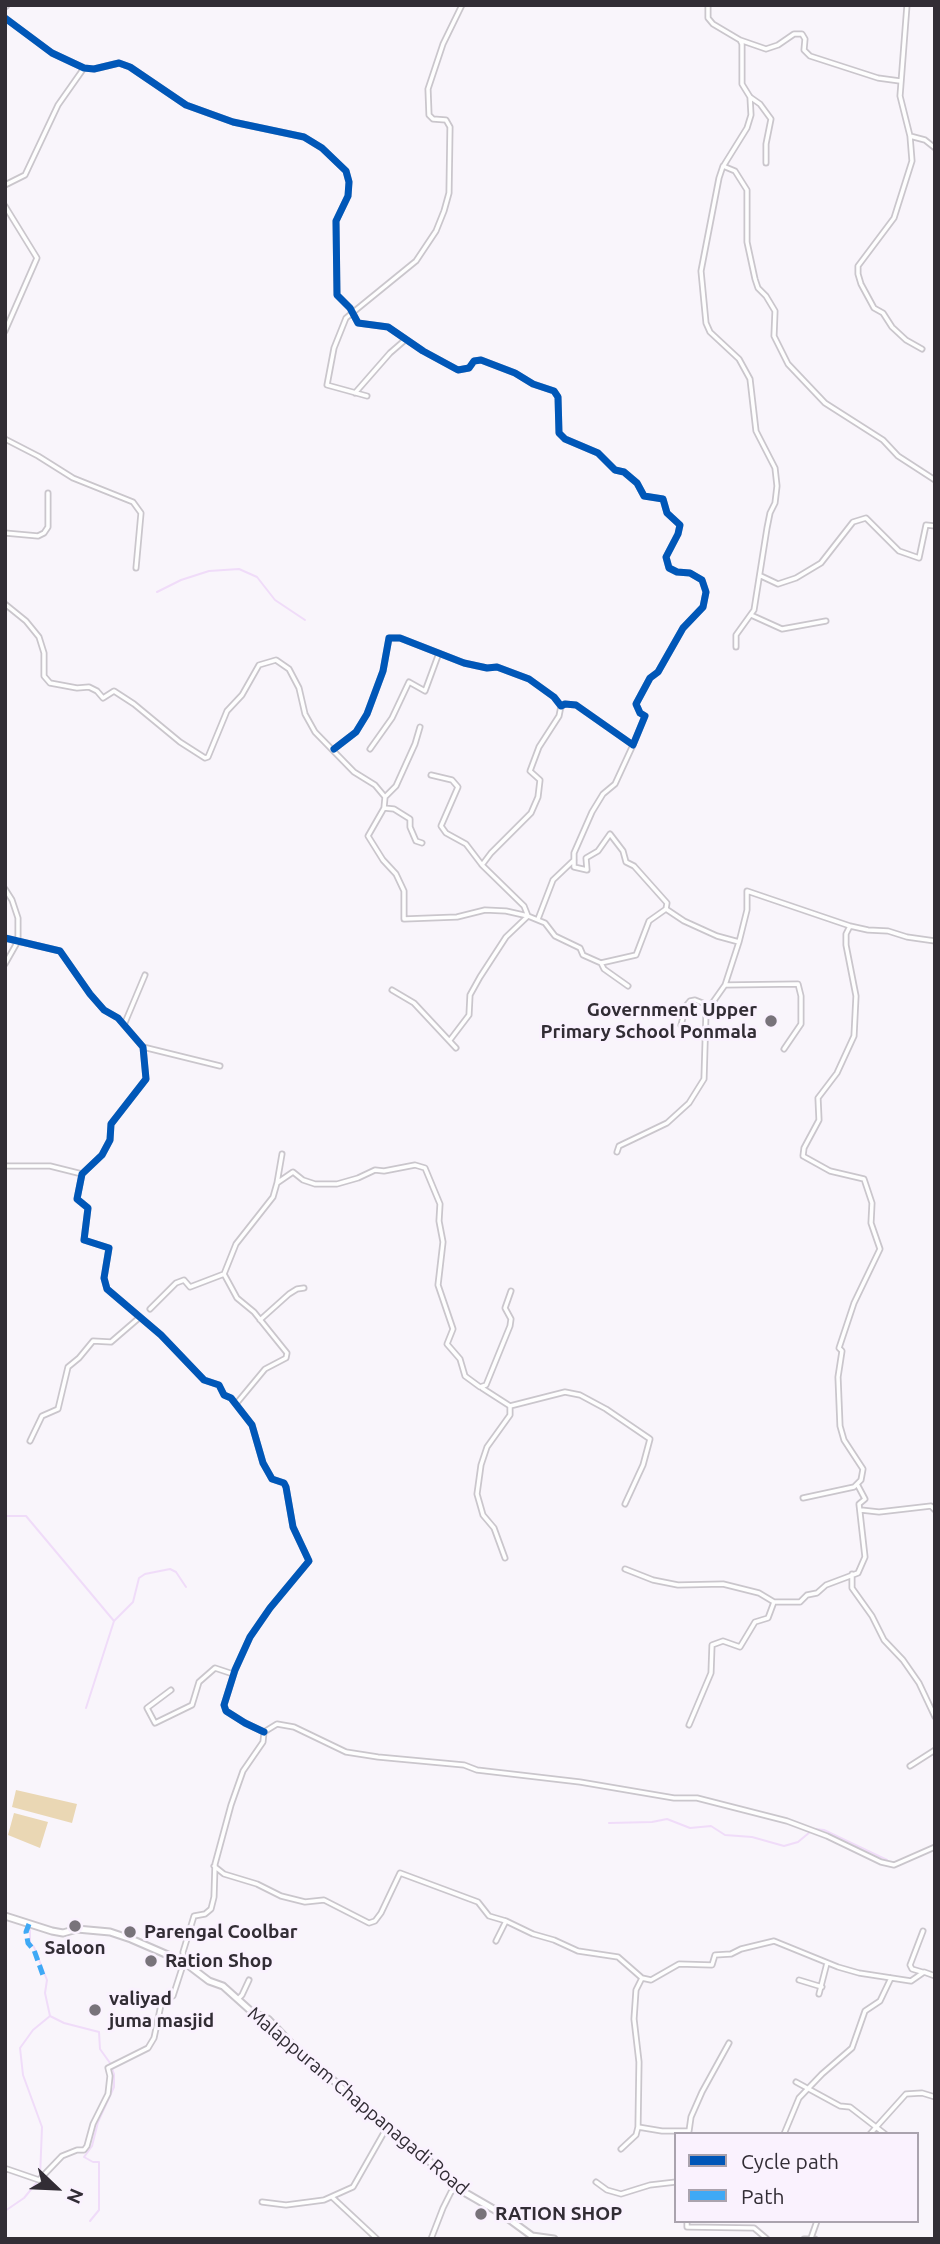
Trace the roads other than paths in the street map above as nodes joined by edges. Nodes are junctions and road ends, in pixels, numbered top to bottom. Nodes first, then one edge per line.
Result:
1 (463, 5) edge
2 (708, 5) edge
3 (907, 5) edge
4 (5, 18) edge
5 (740, 40) junction
6 (84, 68) junction
7 (900, 81) junction
8 (750, 97) junction
9 (909, 136) junction
10 (935, 148) edge
11 (766, 163) dead end
12 (723, 166) junction
13 (5, 185) edge
14 (5, 206) edge
15 (353, 313) junction
16 (5, 331) edge
17 (405, 340) junction
18 (922, 349) dead end
19 (355, 393) junction
20 (367, 396) dead end
21 (5, 439) edge
22 (935, 480) edge
23 (48, 494) dead end
24 (935, 526) edge
25 (5, 533) edge
26 (136, 568) dead end
27 (761, 576) junction
28 (5, 604) edge
29 (751, 615) junction
30 (826, 621) dead end
31 (736, 647) dead end
32 (439, 653) junction
33 (561, 706) junction
34 (420, 727) dead end
35 (633, 745) junction
36 (334, 749) junction
37 (370, 749) dead end
38 (431, 775) dead end
39 (385, 797) junction
40 (384, 808) junction
41 (422, 844) dead end
42 (574, 860) junction
43 (482, 865) junction
44 (5, 889) edge
45 (666, 909) junction
46 (528, 916) junction
47 (538, 919) junction
48 (850, 926) junction
49 (5, 938) edge
50 (18, 941) junction
51 (935, 941) edge
52 (739, 942) junction
53 (601, 963) junction
54 (5, 964) edge
55 (145, 975) dead end
56 (725, 985) junction
57 (628, 986) dead end
58 (392, 990) dead end
59 (710, 1006) junction
60 (124, 1025) junction
61 (681, 1025) dead end
62 (450, 1040) junction
63 (143, 1047) junction
64 (456, 1048) dead end
65 (783, 1048) dead end
66 (220, 1066) dead end
67 (617, 1152) dead end
68 (282, 1154) dead end
69 (5, 1166) edge
70 (82, 1174) junction
71 (277, 1186) junction
72 (224, 1274) junction
73 (304, 1288) dead end
74 (510, 1291) dead end
75 (150, 1309) dead end
76 (140, 1317) junction
77 (260, 1320) junction
78 (480, 1387) junction
79 (236, 1404) junction
80 (510, 1406) junction
81 (30, 1441) dead end
82 (857, 1484) junction
83 (803, 1498) dead end
84 (625, 1504) dead end
85 (861, 1510) dead end
86 (935, 1510) edge
87 (505, 1558) dead end
88 (625, 1569) dead end
89 (852, 1574) junction
90 (774, 1602) junction
91 (233, 1674) junction
92 (170, 1690) dead end
93 (935, 1717) edge
94 (689, 1725) dead end
95 (264, 1732) junction
96 (935, 1750) edge
97 (910, 1766) dead end
98 (935, 1847) edge
99 (214, 1867) junction
100 (5, 1916) edge
101 (506, 1921) junction
102 (923, 1931) dead end
103 (496, 1941) dead end
104 (184, 1962) junction
105 (827, 1963) junction
106 (924, 1972) junction
107 (935, 1976) edge
108 (642, 1978) junction
109 (891, 1978) junction
110 (248, 1980) dead end
111 (799, 1980) dead end
112 (821, 1987) junction
113 (819, 1994) dead end
114 (237, 1999) junction
115 (729, 2043) dead end
116 (796, 2082) dead end
117 (808, 2089) junction
118 (935, 2097) edge
119 (638, 2127) junction
120 (875, 2128) junction
121 (386, 2129) junction
122 (785, 2132) edge
123 (872, 2132) edge
124 (882, 2132) edge
125 (621, 2149) dead end
126 (6, 2169) edge
127 (596, 2182) dead end
128 (674, 2182) edge
129 (457, 2188) junction
130 (332, 2197) junction
131 (262, 2202) dead end
132 (687, 2223) edge
133 (753, 2223) edge
134 (750, 2228) junction
135 (813, 2238) edge
136 (377, 2239) edge
137 (431, 2239) edge
138 (554, 2239) edge
139 (767, 2239) edge
140 (804, 2239) edge

1 - 15 street
2 - 5 street
3 - 7 street
4 - 6 street
5 - 7 street
5 - 8 street
6 - 13 street
6 - 15 street
7 - 9 street
8 - 11 street
8 - 12 street
9 - 10 street
9 - 18 street
12 - 22 street
12 - 27 street
14 - 16 street
15 - 17 street
15 - 19 street
17 - 19 street
17 - 35 street
19 - 20 street
21 - 26 street
23 - 25 street
24 - 27 street
27 - 29 street
28 - 36 street
29 - 30 street
29 - 31 street
32 - 33 street
32 - 36 street
32 - 37 street
33 - 35 street
33 - 43 street
34 - 39 street
35 - 42 street
36 - 39 street
38 - 43 street
39 - 40 street
40 - 41 street
40 - 46 street
42 - 45 street
42 - 47 street
43 - 46 street
44 - 50 street
45 - 52 street
45 - 53 street
46 - 47 street
46 - 62 street
47 - 53 street
48 - 51 street
48 - 52 street
48 - 82 street
49 - 50 street
50 - 54 street
50 - 60 street
52 - 56 street
53 - 57 street
55 - 60 street
56 - 59 street
56 - 65 street
58 - 62 street
59 - 61 street
59 - 67 street
60 - 63 street
62 - 64 street
63 - 66 street
63 - 70 street
68 - 71 street
69 - 70 street
70 - 76 street
71 - 72 street
71 - 78 street
72 - 75 street
72 - 77 street
73 - 77 street
74 - 78 street
76 - 79 street
76 - 81 street
77 - 79 street
78 - 80 street
79 - 91 street
80 - 84 street
80 - 87 street
82 - 83 street
82 - 89 street
85 - 86 street
88 - 90 street
89 - 90 street
89 - 93 street
90 - 94 street
91 - 92 street
91 - 95 street
95 - 98 street
95 - 99 street
96 - 97 street
99 - 101 street
99 - 104 street
100 - 104 street, Malappuram Chappanagadi Road
101 - 103 street
101 - 108 street
102 - 106 street
104 - 114 street, Malappuram Chappanagadi Road
104 - 126 street
105 - 108 street
105 - 109 street
105 - 112 street
106 - 107 street
106 - 109 street
108 - 119 street
109 - 117 street
110 - 114 street
111 - 112 street
112 - 113 street
114 - 121 street, Malappuram Chappanagadi Road
115 - 119 street
116 - 117 street
117 - 120 street
117 - 122 street
118 - 120 street
119 - 125 street
120 - 123 street
120 - 124 street
121 - 129 street, Malappuram Chappanagadi Road
121 - 130 street
127 - 128 street
129 - 137 street
129 - 138 street, Malappuram Chappanagadi Road
130 - 131 street
130 - 136 street
132 - 134 street
133 - 134 street
134 - 139 street
135 - 140 street

